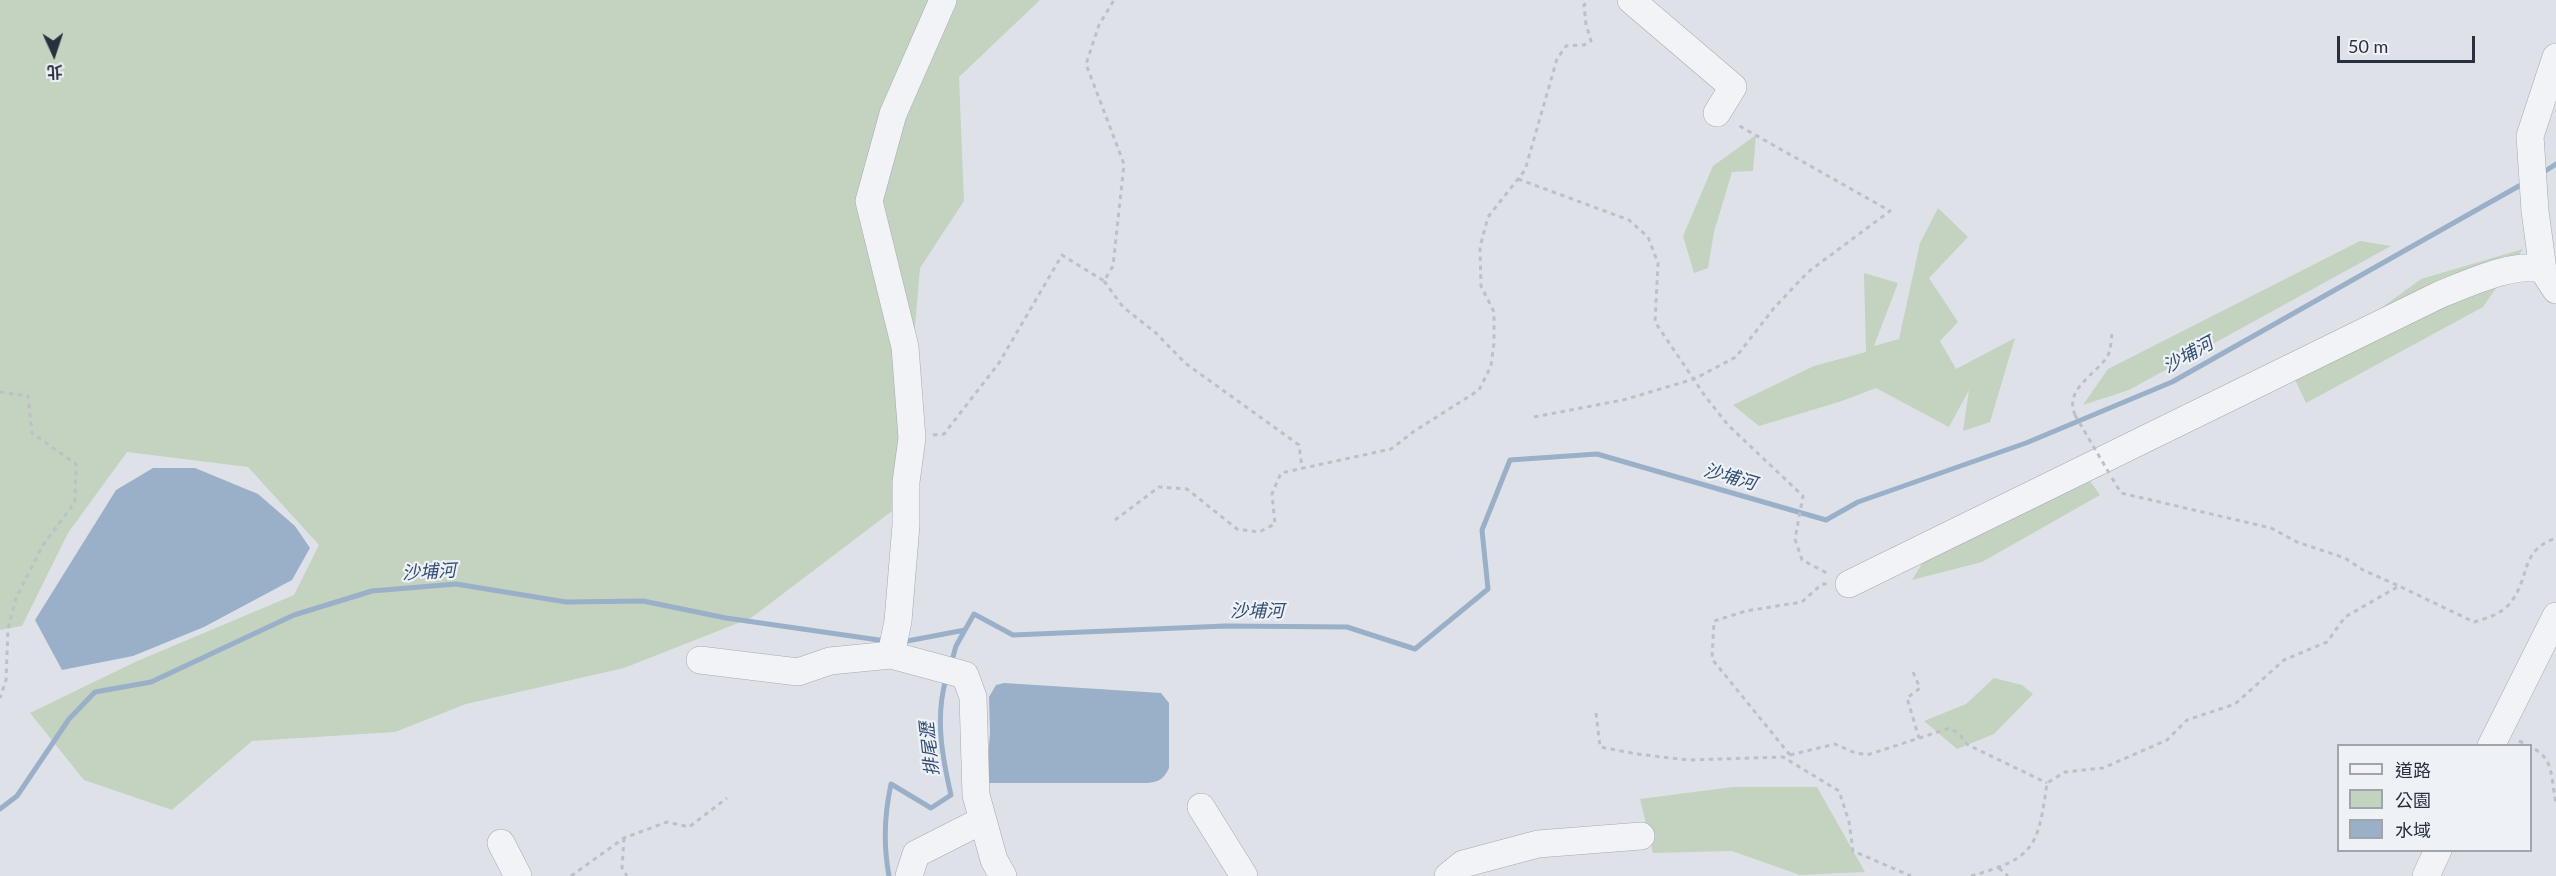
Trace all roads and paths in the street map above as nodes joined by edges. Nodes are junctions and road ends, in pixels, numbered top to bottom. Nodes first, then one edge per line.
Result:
1 (943, 0) edge
2 (1114, 0) edge
3 (1589, 0) edge
4 (1631, 0) edge
5 (2556, 57) edge
6 (1717, 113) joint
7 (1518, 179) junction
8 (2552, 273) edge
9 (1104, 281) junction
10 (2112, 333) dead end
11 (1694, 379) junction
12 (0, 392) edge
13 (1534, 417) dead end
14 (912, 438) junction
15 (1302, 468) junction
16 (1115, 520) dead end
17 (2556, 538) edge
18 (1850, 584) junction
19 (2399, 586) junction
20 (2556, 616) edge
21 (894, 643) junction
22 (700, 660) dead end
23 (1913, 672) dead end
24 (0, 698) edge
25 (1596, 713) dead end
26 (1919, 738) junction
27 (2494, 739) edge
28 (2517, 744) edge
29 (2532, 747) edge
30 (1790, 756) junction
31 (1783, 757) junction
32 (2047, 783) junction
33 (727, 798) dead end
34 (2556, 804) edge
35 (1201, 807) dead end
36 (983, 820) junction
37 (1641, 836) dead end
38 (624, 838) junction
39 (501, 843) dead end
40 (2437, 852) edge
41 (1999, 868) junction
42 (518, 876) edge
43 (571, 876) edge
44 (627, 876) edge
45 (909, 876) edge
46 (1003, 876) edge
47 (1245, 876) edge
48 (1448, 876) edge
49 (1911, 876) edge
50 (1971, 876) edge
51 (2008, 876) edge
52 (2426, 876) edge

1 - 14 street
2 - 9 path
3 - 7 path
4 - 6 street
5 - 8 street
6 - 11 path
7 - 11 path
7 - 15 path
8 - 18 street
9 - 14 path
9 - 15 path
10 - 19 path, bridge
11 - 13 path
11 - 18 path
12 - 24 path
14 - 21 street
15 - 16 path
17 - 19 path
18 - 30 path
19 - 32 path
20 - 27 street
21 - 22 street
21 - 36 street
23 - 26 path
25 - 31 path
26 - 30 path
26 - 32 path
27 - 28 path
29 - 34 path
30 - 31 path
31 - 49 path
32 - 41 path
33 - 38 path
35 - 47 street
36 - 45 street
36 - 46 street
37 - 48 street
38 - 43 path
38 - 44 path
39 - 42 street
40 - 52 street
41 - 50 path
41 - 51 path

